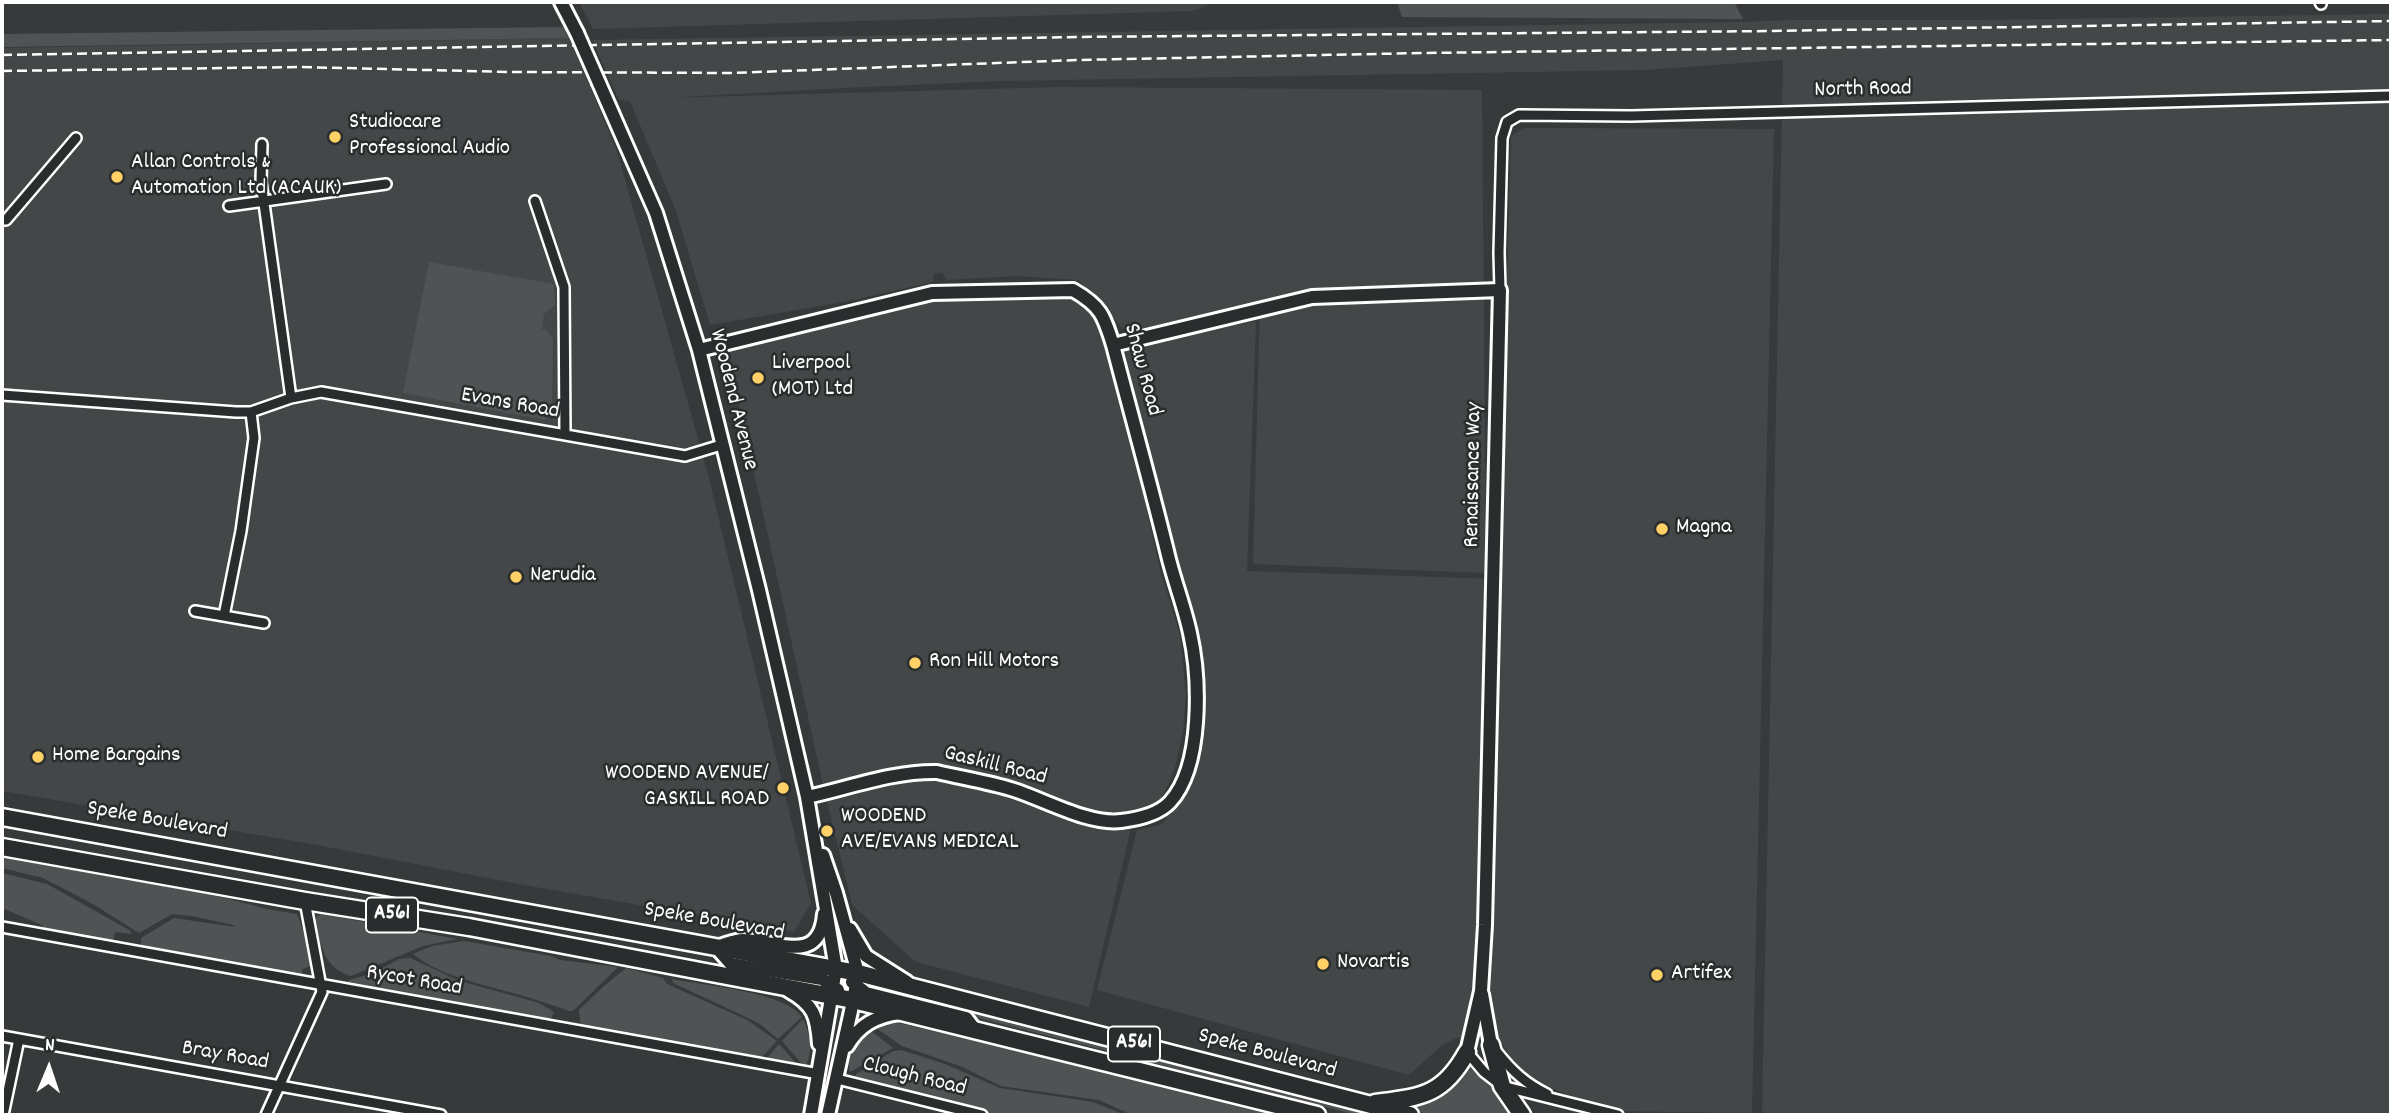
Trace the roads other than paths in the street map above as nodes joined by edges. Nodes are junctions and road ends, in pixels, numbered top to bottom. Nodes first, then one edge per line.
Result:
1 (561, 2) edge
2 (2391, 96) edge
3 (76, 138) dead end
4 (262, 144) dead end
5 (386, 184) dead end
6 (265, 201) junction
7 (535, 201) dead end
8 (229, 206) dead end
9 (2, 220) edge
10 (1500, 290) junction
11 (1113, 345) junction
12 (699, 350) junction
13 (2, 395) edge
14 (291, 398) junction
15 (251, 412) junction
16 (565, 435) junction
17 (721, 445) junction
18 (195, 611) dead end
19 (224, 615) junction
20 (264, 623) dead end
21 (807, 797) junction
22 (1169, 804) joint
23 (2, 817) edge
24 (812, 825) junction
25 (2, 847) edge
26 (311, 873) junction
27 (836, 893) junction
28 (305, 901) junction
29 (824, 904) junction
30 (2, 927) edge
31 (716, 947) junction
32 (836, 969) junction
33 (322, 984) junction
34 (855, 986) junction
35 (781, 987) junction
36 (920, 989) junction
37 (832, 991) junction
38 (1481, 991) junction
39 (904, 1013) junction
40 (976, 1031) junction
41 (2, 1036) edge
42 (19, 1039) junction
43 (1491, 1045) junction
44 (843, 1052) junction
45 (1467, 1052) junction
46 (820, 1068) junction
47 (837, 1079) junction
48 (279, 1086) junction
49 (1502, 1086) junction
50 (1558, 1100) junction
51 (368, 1102) junction
52 (1365, 1104) junction
53 (3, 1115) edge
54 (266, 1115) edge
55 (365, 1115) edge
56 (441, 1115) edge
57 (811, 1115) edge
58 (828, 1115) edge
59 (982, 1115) edge
60 (1317, 1115) edge
61 (1410, 1115) edge
62 (1522, 1115) edge
63 (1618, 1115) edge

1 - 12 street, Woodend Avenue, bridge
2 - 10 street, North Road
3 - 9 street
4 - 6 street
5 - 6 street
6 - 8 street
6 - 14 street
7 - 16 street
10 - 11 street
10 - 38 street, Renaissance Way
11 - 12 street, Shaw Road
11 - 22 street, Shaw Road
12 - 17 street, Woodend Avenue
13 - 15 street, Evans Road
14 - 15 street, Evans Road
14 - 16 street, Evans Road
15 - 19 street
16 - 17 street, Evans Road
17 - 21 street, Woodend Avenue
18 - 19 street
19 - 20 street
21 - 22 street, Gaskill Road
21 - 24 street, Woodend Avenue
23 - 26 highway, Speke Boulevard / A561
24 - 27 street, Woodend Avenue
24 - 29 street, Woodend Avenue
25 - 28 highway, Speke Boulevard / A561
26 - 28 highway
26 - 31 highway, Speke Boulevard / A561
27 - 34 street, Woodend Avenue
27 - 36 street
28 - 33 street
28 - 35 highway, Speke Boulevard / A561
29 - 31 street
29 - 32 street, Woodend Avenue
30 - 33 street, Rycot Road
31 - 32 highway, Speke Boulevard / A561
31 - 37 street, A561
32 - 34 highway, Speke Boulevard / A561
32 - 37 street
33 - 46 street, Rycot Road
33 - 48 street
34 - 36 highway, Speke Boulevard / A561
34 - 37 highway, Speke Boulevard / A561
34 - 39 highway, Speke Boulevard / A561
34 - 40 street, A561
34 - 44 street
35 - 37 highway, Speke Boulevard / A561
35 - 46 street
36 - 52 highway, Speke Boulevard / A561
37 - 46 street
38 - 43 street
38 - 45 street, Renaissance Way
39 - 40 highway, Speke Boulevard / A561
39 - 44 street
40 - 60 highway, Speke Boulevard / A561
41 - 42 street, Bray Road
42 - 48 street, Bray Road
42 - 53 street
43 - 49 highway
43 - 50 street
44 - 47 street
45 - 49 street
45 - 52 highway
46 - 57 street
47 - 58 street
47 - 59 street, Clough Road
48 - 51 street, Bray Road
48 - 54 street
49 - 50 street
49 - 62 highway
50 - 63 street
51 - 55 street
51 - 56 street, Bray Road
52 - 61 highway, Speke Boulevard / A561

